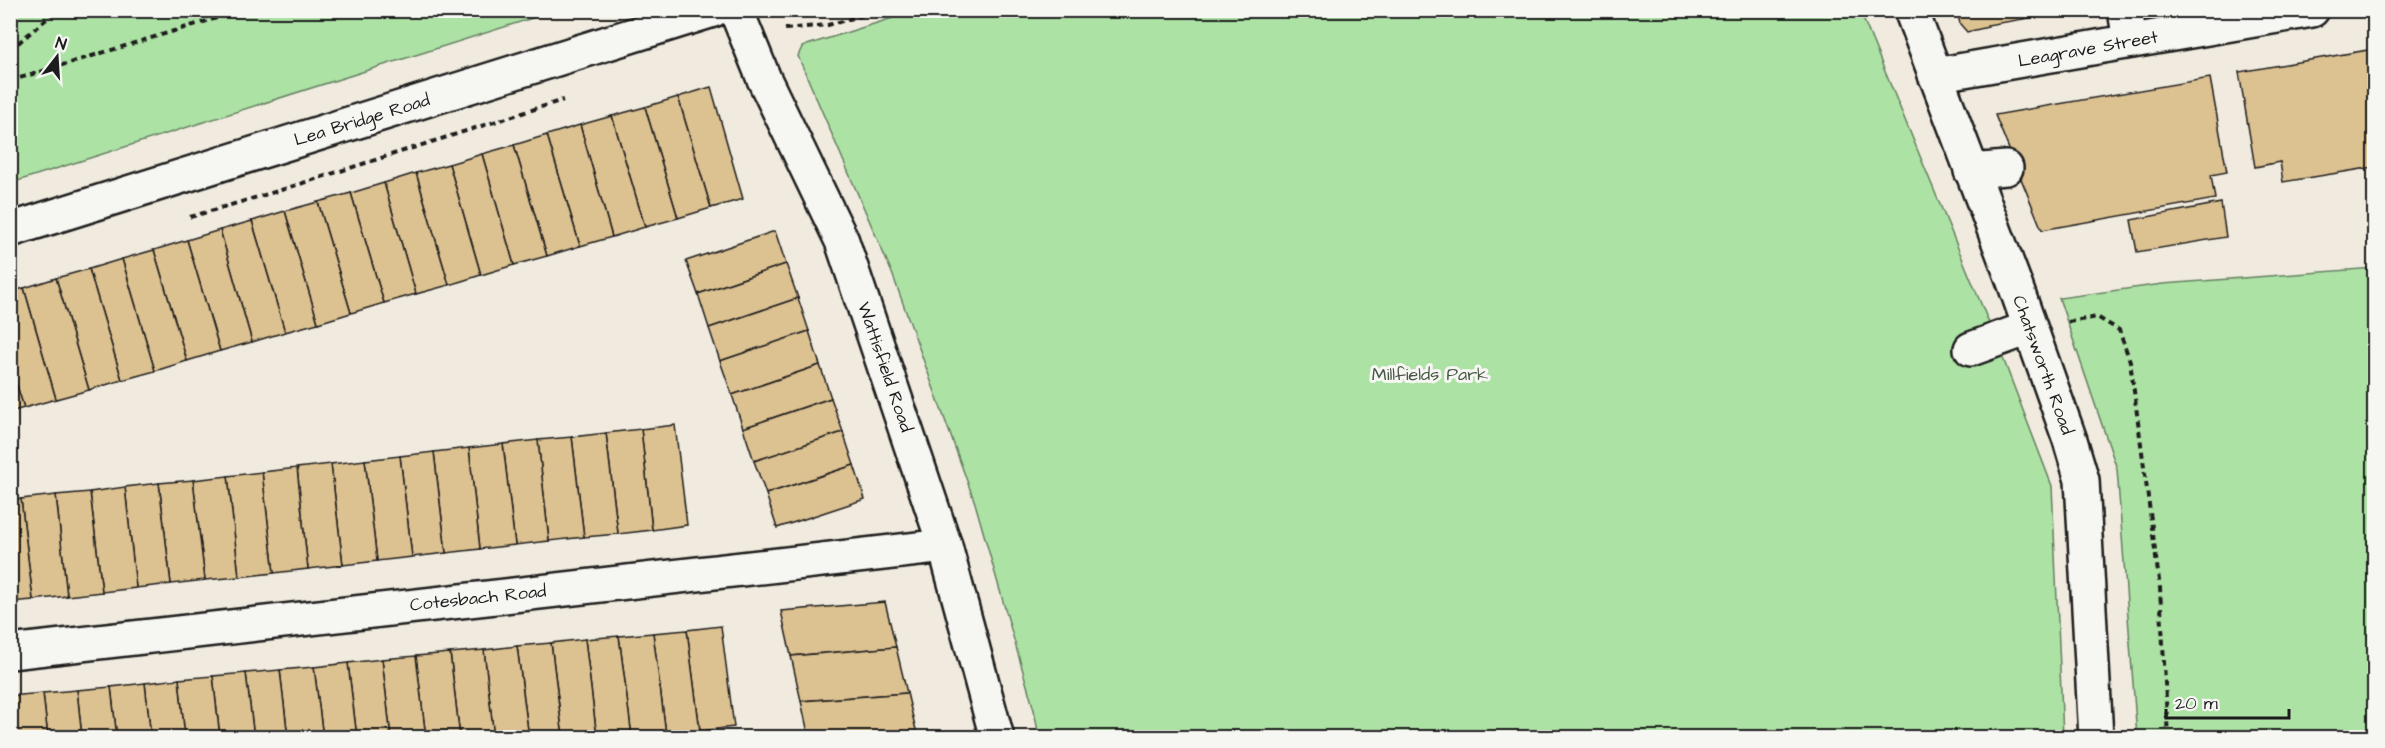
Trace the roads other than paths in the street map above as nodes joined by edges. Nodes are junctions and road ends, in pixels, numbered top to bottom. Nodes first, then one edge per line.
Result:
1 (713, 10) edge
2 (736, 10) edge
3 (1911, 10) edge
4 (2312, 10) edge
5 (2127, 26) edge
6 (1935, 75) junction
7 (2006, 168) dead end
8 (1971, 171) junction
9 (10, 230) edge
10 (2029, 328) junction
11 (1971, 349) dead end
12 (945, 546) junction
13 (10, 652) edge
14 (996, 738) edge
15 (2096, 738) edge

1 - 9 street, Lea Bridge Road
2 - 12 street, Wattisfield Road
3 - 6 street, Chatsworth Road
4 - 5 street, Leagrave Street
5 - 6 street, Leagrave Street
6 - 8 street, Chatsworth Road
7 - 8 street
8 - 10 street, Chatsworth Road
10 - 11 street
10 - 15 street, Chatsworth Road
12 - 13 street, Cotesbach Road
12 - 14 street, Wattisfield Road

